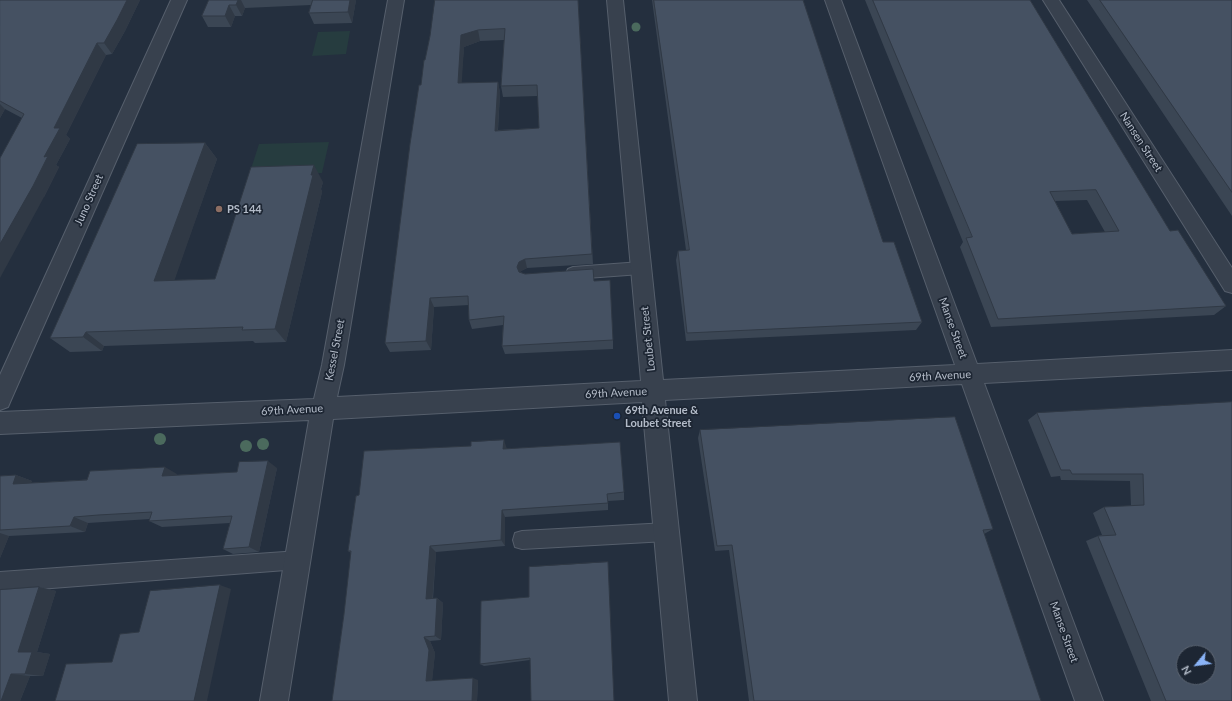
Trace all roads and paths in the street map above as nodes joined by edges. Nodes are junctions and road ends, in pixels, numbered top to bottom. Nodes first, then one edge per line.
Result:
1 (179, 0) edge
2 (396, 0) edge
3 (615, 0) edge
4 (833, 0) edge
5 (1050, 0) edge
6 (641, 268) junction
7 (556, 274) edge
8 (1232, 285) edge
9 (1232, 360) edge
10 (970, 375) junction
11 (653, 391) junction
12 (0, 400) edge
13 (324, 408) junction
14 (0, 423) edge
15 (667, 532) junction
16 (522, 540) dead end
17 (299, 560) junction
18 (0, 582) edge
19 (274, 701) edge
20 (683, 701) edge
21 (1089, 701) edge

1 - 12 street, Juno Street
2 - 13 street, Kessel Street
3 - 6 street, Loubet Street
4 - 10 street, Manse Street
5 - 8 street, Nansen Street
6 - 7 lane
6 - 11 street, Loubet Street
9 - 10 street, 69th Avenue
10 - 11 street, 69th Avenue
10 - 21 street, Manse Street
11 - 13 street, 69th Avenue
11 - 15 street, Loubet Street
13 - 14 street, 69th Avenue
13 - 17 street, Kessel Street
15 - 16 lane
15 - 20 street, Loubet Street
17 - 18 lane
17 - 19 street, Kessel Street

